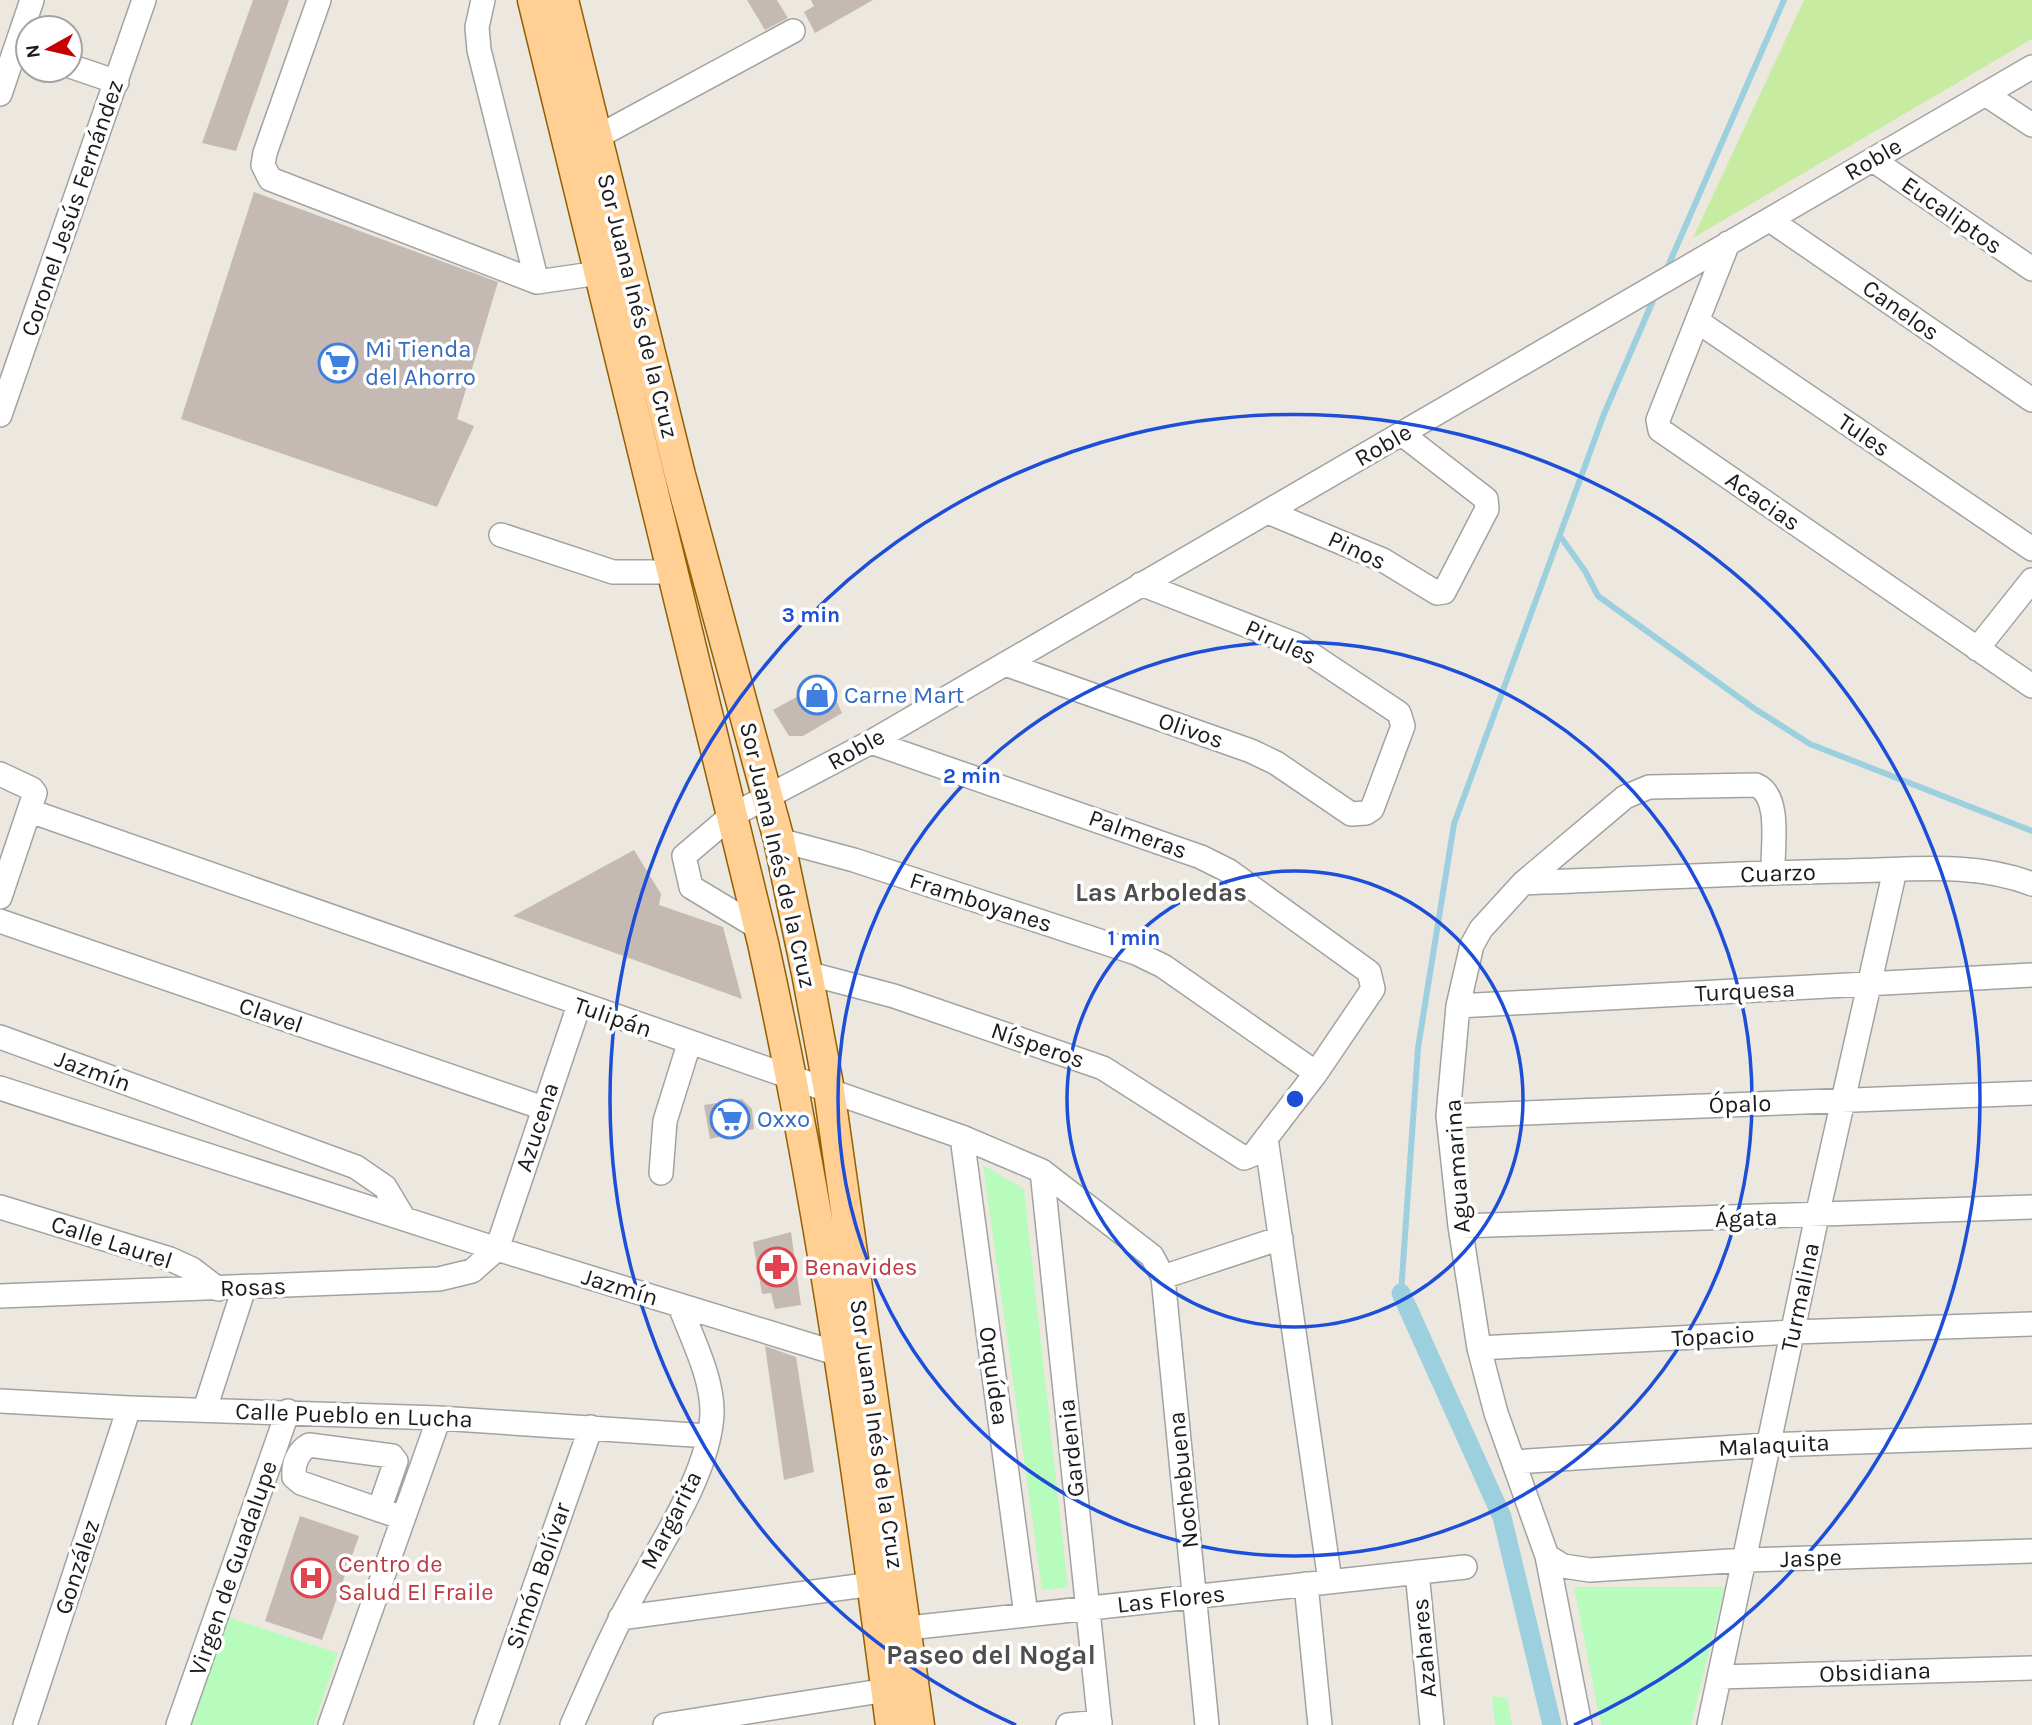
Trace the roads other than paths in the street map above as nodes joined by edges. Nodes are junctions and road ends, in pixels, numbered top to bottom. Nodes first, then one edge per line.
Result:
1 (144, 0) edge
2 (319, 0) edge
3 (533, 0) edge
4 (563, 0) edge
5 (479, 1) edge
6 (793, 31) dead end
7 (14, 51) edge
8 (2032, 67) edge
9 (84, 71) edge
10 (117, 82) junction
11 (0, 94) edge
12 (1985, 94) junction
13 (2032, 125) edge
14 (597, 137) junction
15 (568, 145) junction
16 (1873, 160) junction
17 (1770, 220) junction
18 (1728, 243) junction
19 (2032, 269) edge
20 (599, 273) junction
21 (537, 282) junction
22 (1697, 321) junction
23 (2032, 400) edge
24 (0, 415) edge
25 (1402, 434) junction
26 (1268, 512) junction
27 (501, 535) dead end
28 (2032, 549) edge
29 (672, 572) junction
30 (2032, 580) edge
31 (1141, 584) junction
32 (1977, 649) junction
33 (1005, 663) junction
34 (2032, 686) edge
35 (872, 742) junction
36 (0, 774) edge
37 (768, 797) junction
38 (32, 804) junction
39 (1366, 813) joint
40 (731, 816) junction
41 (779, 840) junction
42 (1895, 870) junction
43 (1773, 873) junction
44 (1523, 883) junction
45 (2032, 884) edge
46 (0, 897) edge
47 (0, 921) edge
48 (759, 928) junction
49 (807, 973) junction
50 (2032, 975) edge
51 (1868, 984) junction
52 (579, 1006) junction
53 (1458, 1006) junction
54 (0, 1037) edge
55 (690, 1044) junction
56 (1315, 1073) junction
57 (793, 1079) junction
58 (0, 1088) edge
59 (830, 1090) junction
60 (2032, 1093) edge
61 (1844, 1099) junction
62 (543, 1108) junction
63 (1448, 1116) junction
64 (962, 1137) junction
65 (1266, 1138) junction
66 (1042, 1171) junction
67 (661, 1172) dead end
68 (0, 1207) edge
69 (2032, 1208) edge
70 (1817, 1216) junction
71 (402, 1217) junction
72 (1460, 1226) junction
73 (1281, 1238) junction
74 (851, 1243) junction
75 (821, 1247) junction
76 (497, 1249) junction
77 (1163, 1277) junction
78 (244, 1288) junction
79 (218, 1289) junction
80 (0, 1296) edge
81 (680, 1306) junction
82 (2032, 1324) edge
83 (1793, 1332) junction
84 (1479, 1348) junction
85 (839, 1354) junction
86 (0, 1401) edge
87 (129, 1408) junction
88 (205, 1409) junction
89 (288, 1411) junction
90 (439, 1418) junction
91 (591, 1427) junction
92 (708, 1436) junction
93 (2032, 1436) edge
94 (1768, 1445) junction
95 (1516, 1462) junction
96 (380, 1510) dead end
97 (403, 1518) junction
98 (2032, 1551) edge
99 (1547, 1556) junction
100 (1745, 1560) junction
101 (1465, 1567) dead end
102 (1417, 1572) junction
103 (1330, 1581) junction
104 (884, 1583) junction
105 (1306, 1584) junction
106 (1195, 1596) junction
107 (1089, 1608) junction
108 (1026, 1615) junction
109 (620, 1618) junction
110 (891, 1629) junction
111 (2032, 1668) edge
112 (1719, 1677) junction
113 (887, 1690) junction
114 (768, 1716) edge
115 (1100, 1724) edge
116 (25, 1725) edge
117 (178, 1725) edge
118 (330, 1725) edge
119 (485, 1725) edge
120 (572, 1725) edge
121 (665, 1725) edge
122 (891, 1725) edge
123 (919, 1725) edge
124 (1069, 1725) edge
125 (1207, 1725) edge
126 (1320, 1725) edge
127 (1432, 1725) edge
128 (1580, 1725) edge
129 (1709, 1725) edge

1 - 10 street, Coronel Jesús Fernández
2 - 21 street
3 - 15 main road, Sor Juana Inés de la Cruz
4 - 14 main road, Sor Juana Inés de la Cruz
5 - 21 street
6 - 14 street
7 - 11 street
8 - 12 street, Roble
9 - 10 street
10 - 24 street, Coronel Jesús Fernández
12 - 13 street
12 - 16 street, Roble
14 - 15 main road
14 - 37 main road, Sor Juana Inés de la Cruz
15 - 20 main road, Sor Juana Inés de la Cruz
16 - 17 street, Roble
16 - 19 street, Eucaliptos
17 - 18 street, Roble
17 - 23 street, Canelos
18 - 22 street, Acacias
18 - 25 street, Roble
20 - 21 street
20 - 29 main road, Sor Juana Inés de la Cruz
22 - 28 street, Tules
22 - 32 street, Acacias
25 - 26 street, Roble
25 - 26 street, Pinos
26 - 31 street, Roble
27 - 29 street
29 - 40 main road, Sor Juana Inés de la Cruz
30 - 32 street
31 - 33 street, Roble
31 - 39 street, Pirules
32 - 34 street, Acacias
33 - 35 street, Roble
33 - 39 street, Olivos
35 - 37 street, Roble
35 - 56 street, Palmeras
36 - 38 street, Tulipán
37 - 40 street, Roble
37 - 41 main road, Sor Juana Inés de la Cruz
38 - 46 street
38 - 52 street, Tulipán
40 - 48 main road, Sor Juana Inés de la Cruz
40 - 48 street, Roble
41 - 49 main road, Sor Juana Inés de la Cruz
41 - 56 street, Framboyanes
42 - 43 street, Cuarzo
42 - 45 street, Cuarzo
42 - 51 street, Turmalina
43 - 44 street, Cuarzo
43 - 44 street, Aguamarina
44 - 53 street, Aguamarina
47 - 62 street, Clavel
48 - 57 main road, Sor Juana Inés de la Cruz
49 - 59 main road, Sor Juana Inés de la Cruz
49 - 65 street, Nísperos
50 - 51 street, Turquesa
51 - 53 street, Turquesa
51 - 61 street, Turmalina
52 - 55 street, Tulipán
52 - 62 street, Azucena
53 - 63 street, Aguamarina
54 - 71 street, Jazmín
55 - 57 street, Tulipán
55 - 67 street
56 - 65 street
57 - 59 street, Tulipán
57 - 75 main road, Sor Juana Inés de la Cruz
58 - 71 street, Jazmín
59 - 64 street, Tulipán
59 - 74 main road, Sor Juana Inés de la Cruz
60 - 61 street, Ópalo
61 - 63 street, Ópalo
61 - 70 street, Turmalina
62 - 76 street, Azucena
63 - 72 street, Aguamarina
64 - 66 street, Tulipán
64 - 108 street, Orquídea
65 - 73 street
66 - 77 street, Tulipán
66 - 107 street, Gardenia
68 - 79 street, Calle Laurel
69 - 70 street, Ágata
70 - 72 street, Ágata
70 - 83 street, Turmalina
71 - 76 street, Jazmín
72 - 84 street, Aguamarina
73 - 77 street
73 - 103 street
74 - 75 main road
74 - 104 main road, Sor Juana Inés de la Cruz
75 - 85 main road, Sor Juana Inés de la Cruz
76 - 78 street, Rosas
76 - 81 street, Jazmín
77 - 106 street, Nochebuena
78 - 79 street, Rosas
78 - 88 street
79 - 80 street, Rosas
81 - 85 street, Jazmín
81 - 92 street, Margarita
82 - 83 street, Topacio
83 - 84 street, Topacio
83 - 94 street, Turmalina
84 - 95 street, Aguamarina
85 - 104 main road, Sor Juana Inés de la Cruz
86 - 87 street, Calle Pueblo en Lucha
87 - 88 street, Calle Pueblo en Lucha
87 - 116 street, González
88 - 89 street, Calle Pueblo en Lucha
89 - 90 street, Calle Pueblo en Lucha
89 - 117 street, Virgen de Guadalupe
90 - 91 street, Calle Pueblo en Lucha
90 - 97 street
91 - 92 street, Calle Pueblo en Lucha
91 - 119 street, Simón Bolívar
92 - 109 street, Margarita
93 - 94 street, Malaquita
94 - 95 street, Malaquita
94 - 100 street, Turmalina
95 - 99 street, Aguamarina
96 - 97 street
97 - 118 street
98 - 100 street, Jaspe
99 - 100 street, Jaspe
99 - 128 street, Aguamarina
100 - 112 street, Turmalina
101 - 102 street, Las Flores
102 - 103 street, Las Flores
102 - 127 street, Azahares
103 - 105 street, Las Flores
104 - 109 street
104 - 110 main road, Sor Juana Inés de la Cruz
105 - 106 street, Las Flores
105 - 126 street
106 - 107 street, Las Flores
106 - 125 street, Nochebuena
107 - 108 street, Las Flores
107 - 115 street, Gardenia
108 - 110 street, Las Flores
109 - 120 street, Margarita
110 - 113 main road, Sor Juana Inés de la Cruz
110 - 123 main road, Sor Juana Inés de la Cruz
111 - 112 street, Obsidiana
112 - 129 street, Turmalina
113 - 114 street
113 - 122 main road, Sor Juana Inés de la Cruz
114 - 121 street
115 - 124 street

